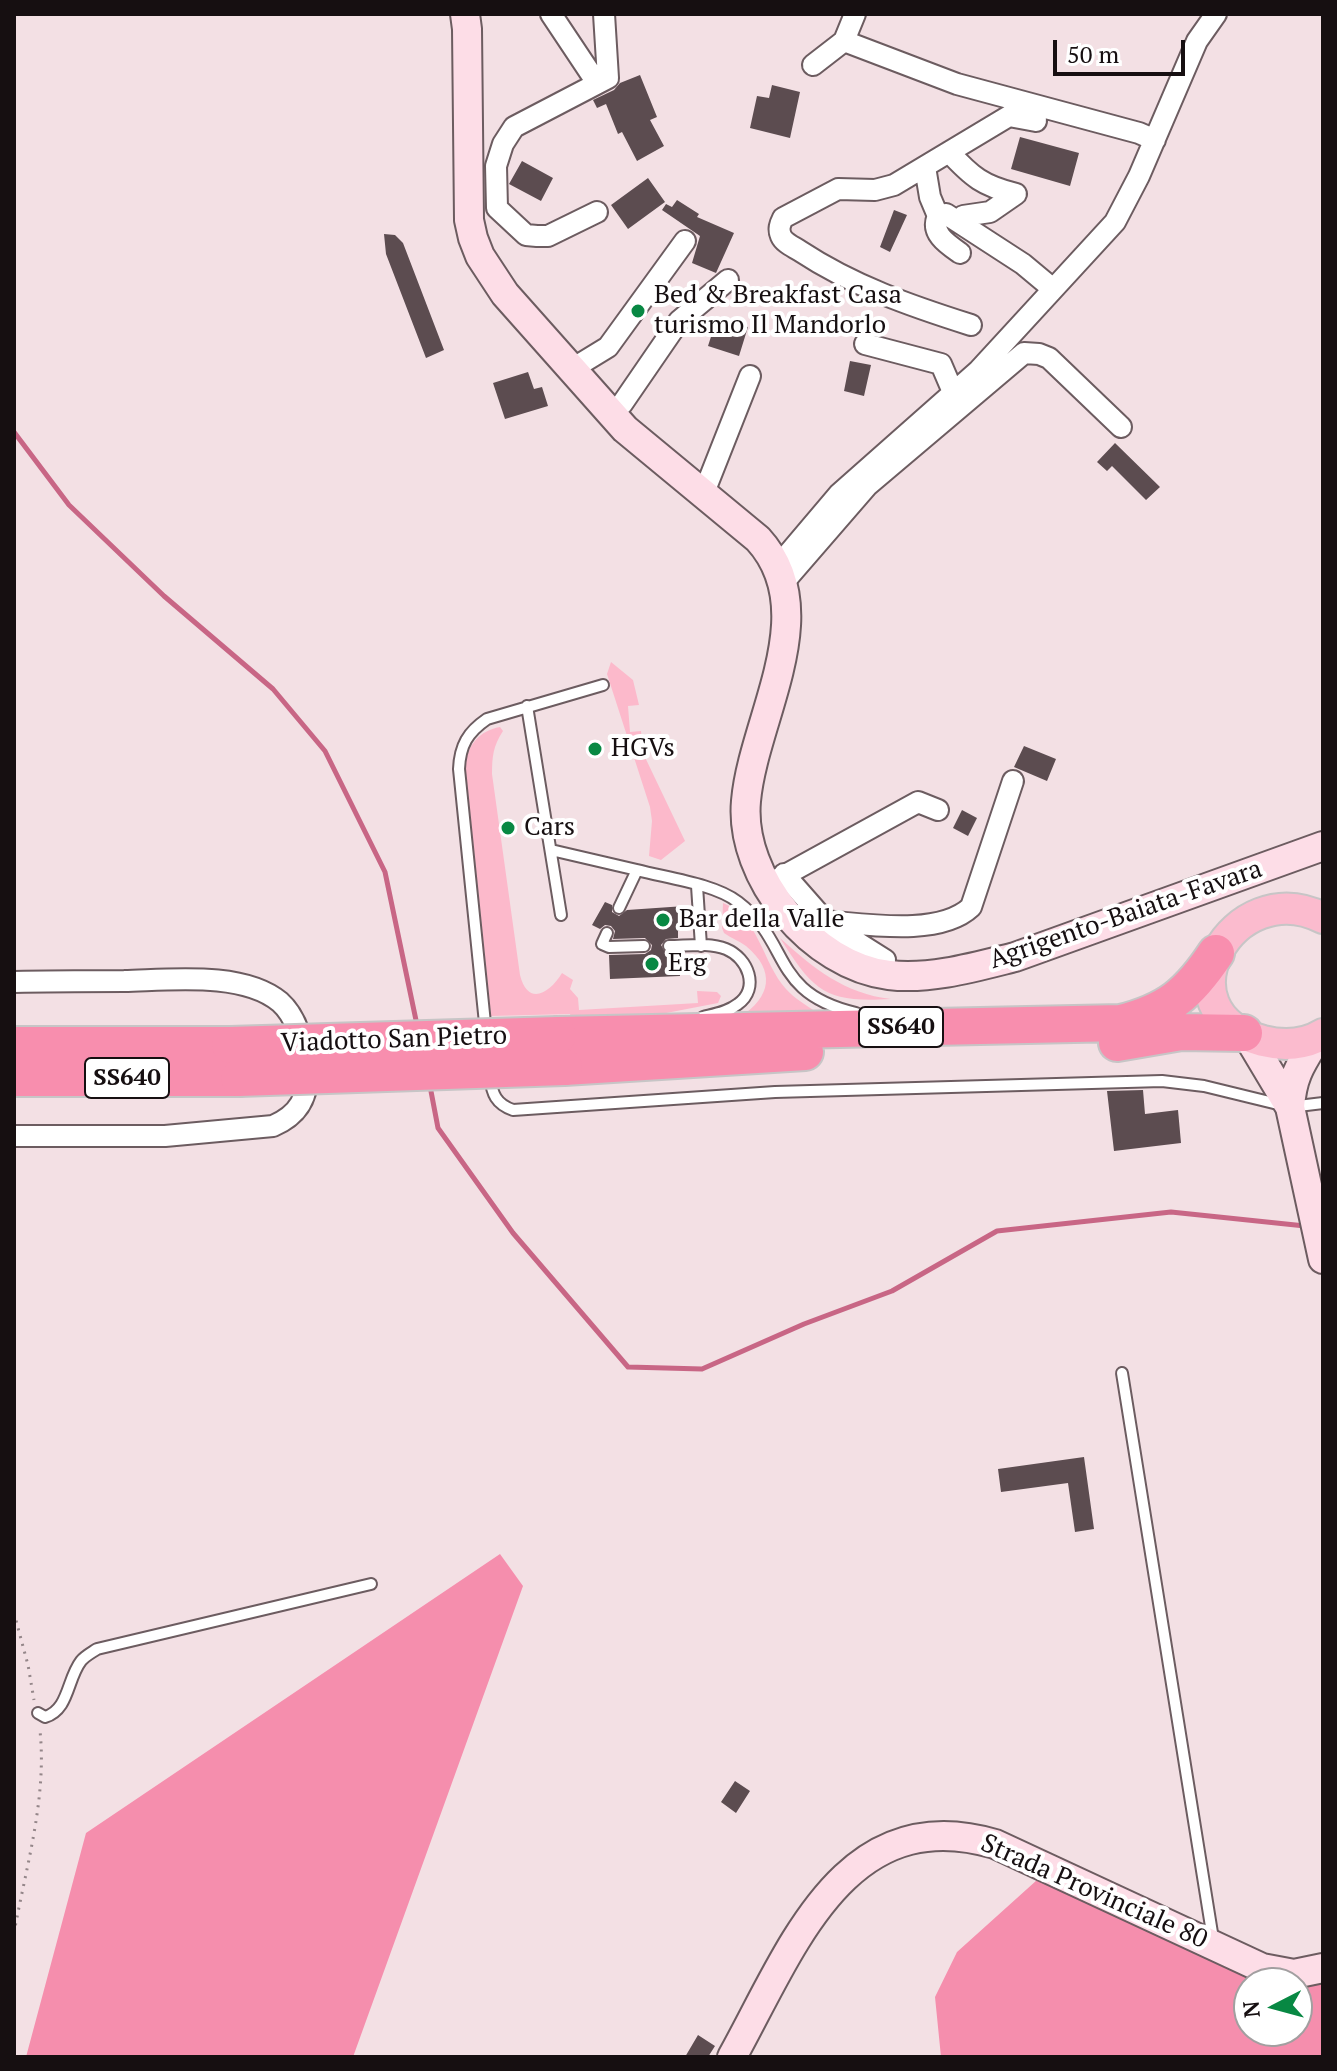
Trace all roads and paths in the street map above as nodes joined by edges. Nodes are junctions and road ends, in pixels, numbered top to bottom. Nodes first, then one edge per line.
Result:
1 (465, 14) edge
2 (551, 14) edge
3 (604, 14) edge
4 (855, 14) edge
5 (1216, 14) edge
6 (844, 41) junction
7 (813, 65) dead end
8 (597, 83) junction
9 (1036, 121) dead end
10 (1155, 140) junction
11 (949, 152) junction
12 (925, 167) junction
13 (597, 212) dead end
14 (938, 216) junction
15 (958, 222) junction
16 (685, 241) dead end
17 (960, 253) dead end
18 (728, 280) dead end
19 (1053, 289) junction
20 (971, 325) dead end
21 (865, 344) dead end
22 (572, 369) junction
23 (750, 376) dead end
24 (953, 392) junction
25 (611, 413) junction
26 (1121, 427) dead end
27 (703, 495) junction
28 (781, 574) junction
29 (603, 685) dead end
30 (527, 706) junction
31 (1013, 781) dead end
32 (938, 810) dead end
33 (1323, 846) edge
34 (551, 850) junction
35 (637, 870) junction
36 (775, 880) junction
37 (697, 886) junction
38 (619, 908) dead end
39 (561, 915) dead end
40 (1323, 918) edge
41 (824, 921) junction
42 (607, 933) dead end
43 (644, 946) dead end
44 (669, 946) dead end
45 (701, 946) junction
46 (1216, 953) junction
47 (884, 974) junction
48 (14, 982) edge
49 (865, 1014) dead end
50 (997, 1014) dead end
51 (1121, 1023) junction
52 (1246, 1034) junction
53 (1320, 1036) edge
54 (14, 1045) edge
55 (561, 1051) junction
56 (234, 1061) junction
57 (14, 1078) edge
58 (1323, 1103) edge
59 (1290, 1107) junction
60 (14, 1136) edge
61 (1321, 1251) edge
62 (1122, 1373) dead end
63 (371, 1584) dead end
64 (14, 1613) edge
65 (38, 1713) junction
66 (14, 1933) edge
67 (1214, 1945) junction
68 (1323, 1968) edge
69 (732, 2057) edge

1 - 22 street
2 - 8 street
3 - 8 street
4 - 6 street
5 - 10 street
6 - 7 street
6 - 10 street
8 - 13 street
9 - 11 street
10 - 19 street
11 - 12 street
11 - 15 street
12 - 14 street
12 - 20 street
14 - 15 street
14 - 17 street
15 - 19 street
16 - 22 street
18 - 25 street
19 - 24 street
21 - 24 street
22 - 25 street
23 - 27 street
24 - 28 street
25 - 27 street
26 - 28 street
27 - 28 street
28 - 36 street, Agrigento-Baiata-Favara
29 - 30 lane
30 - 34 lane
30 - 59 lane
31 - 41 street
32 - 36 street
33 - 47 street, Agrigento-Baiata-Favara
34 - 35 lane
34 - 39 lane
35 - 37 lane
35 - 38 lane
36 - 41 street
36 - 47 street, Agrigento-Baiata-Favara
37 - 45 lane
37 - 49 lane
40 - 46 main road
41 - 47 street
42 - 43 lane
44 - 45 lane
45 - 55 lane
46 - 51 highway, SS640
46 - 52 main road
48 - 60 street
50 - 51 lane
51 - 55 highway, SS640
52 - 53 main road
52 - 55 highway, SS640
52 - 59 street
53 - 59 street
54 - 56 highway, SS640
55 - 56 highway, Viadotto San Pietro / SS640, bridge
56 - 57 highway, SS640
58 - 59 lane
59 - 61 street
62 - 67 lane
63 - 65 lane
64 - 65 path
65 - 66 path
67 - 68 street, Strada Provinciale 80
67 - 69 street, Strada Provinciale 80

